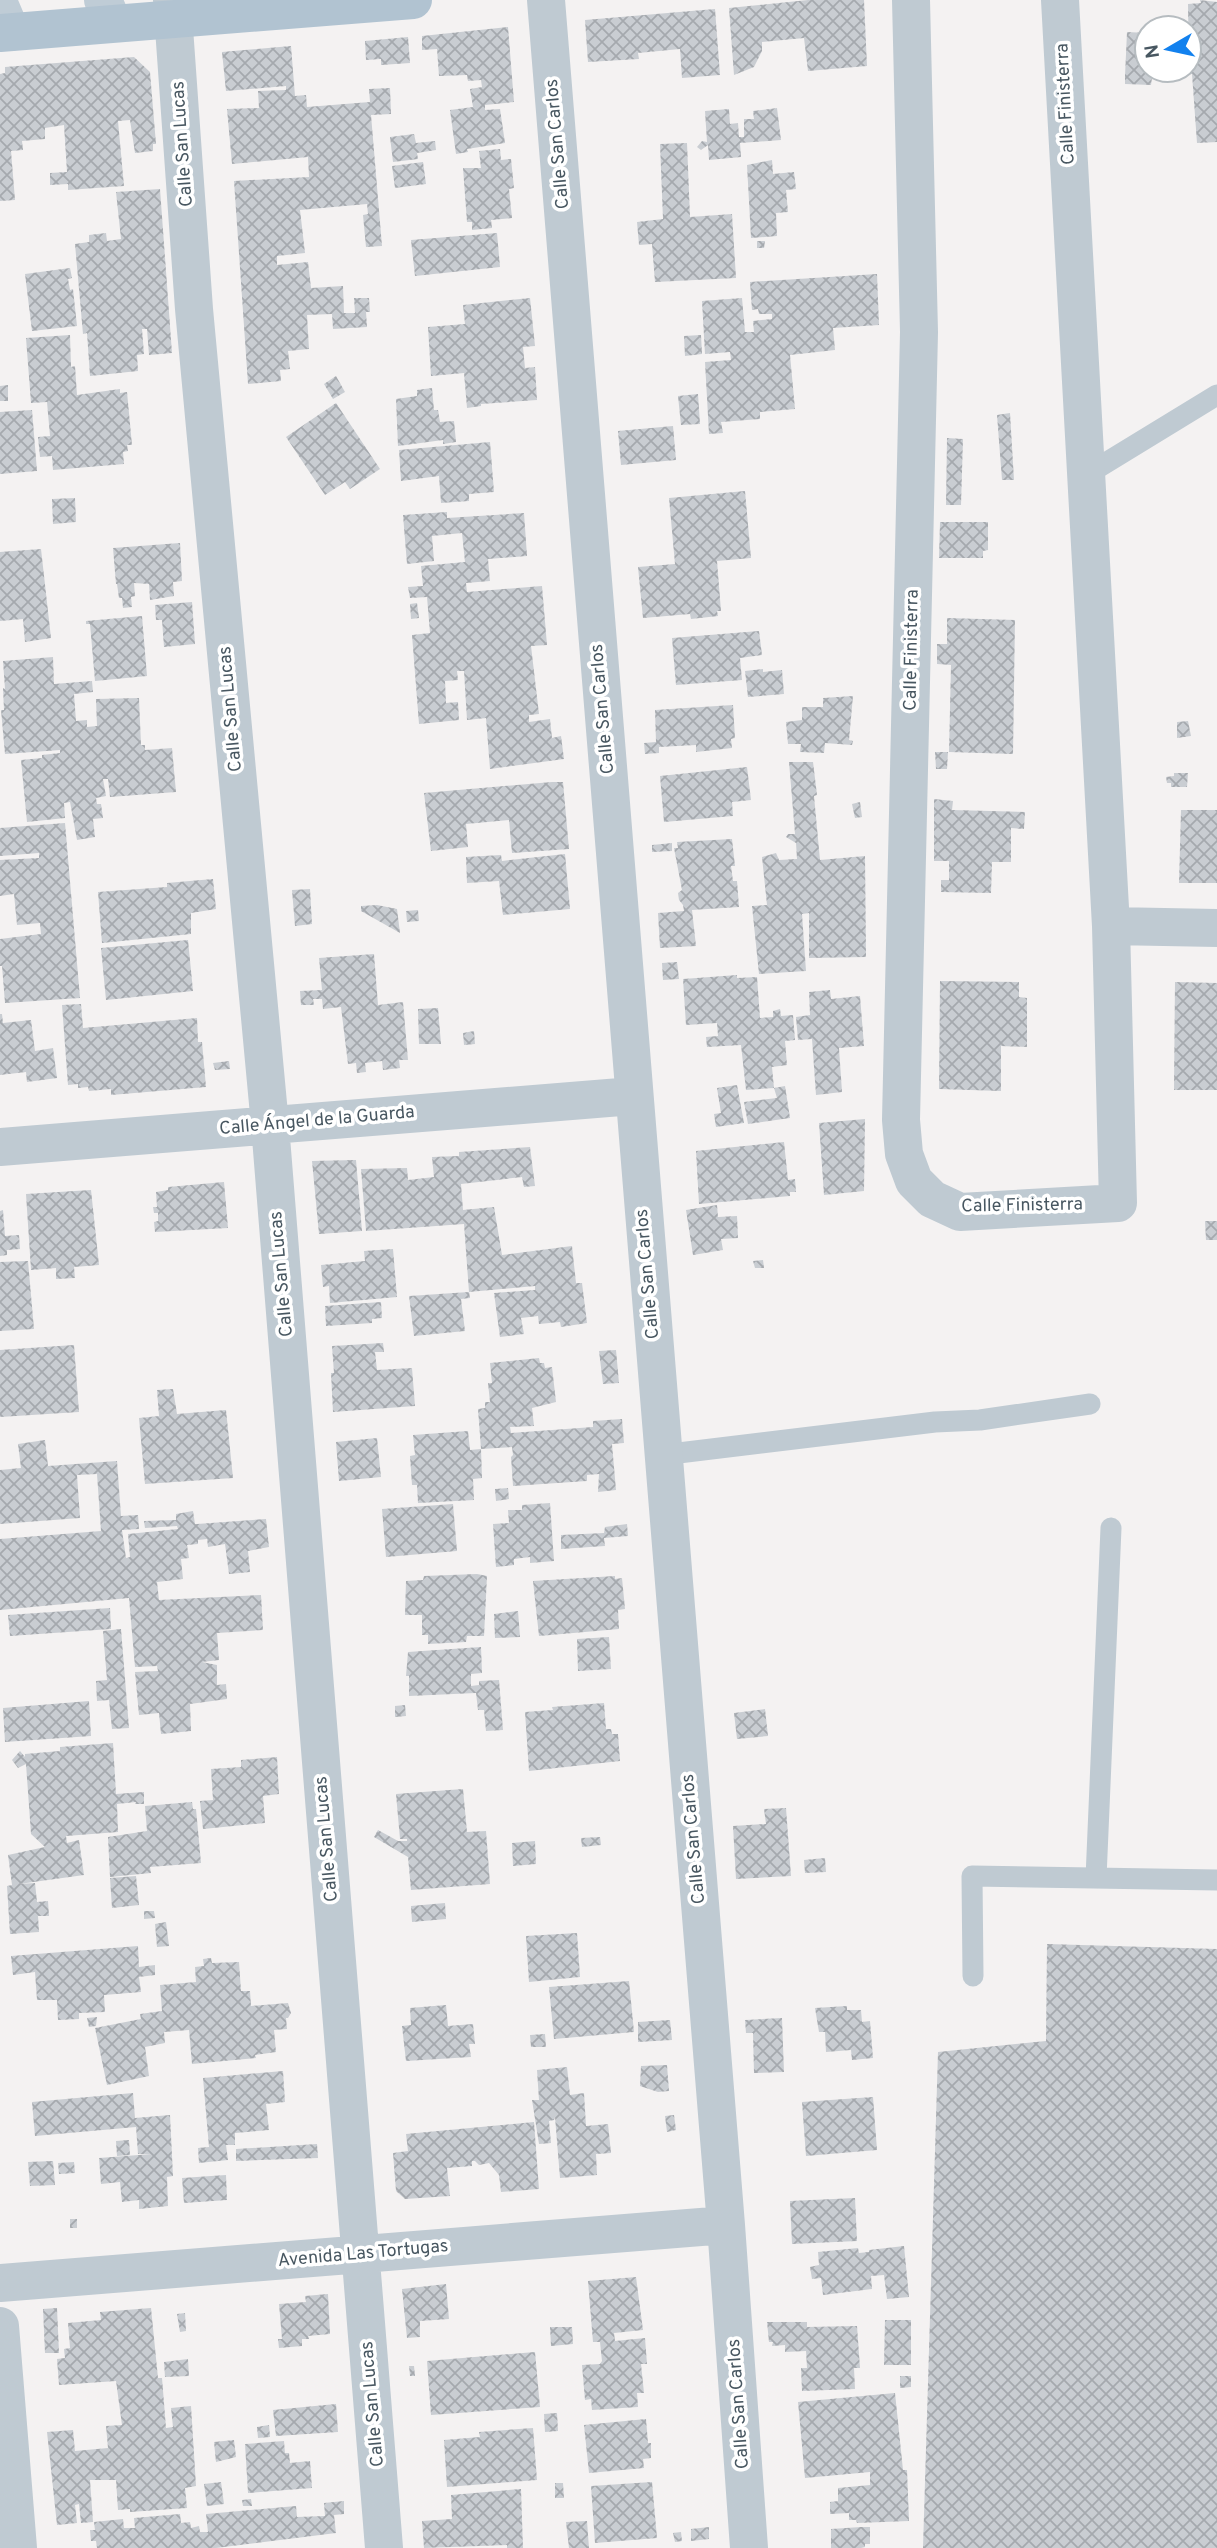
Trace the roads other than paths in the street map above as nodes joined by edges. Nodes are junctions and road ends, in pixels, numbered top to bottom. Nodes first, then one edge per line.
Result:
1 (413, 0) edge
2 (546, 0) edge
3 (911, 0) edge
4 (1060, 0) edge
5 (174, 10) edge
6 (108, 11) edge
7 (4, 23) edge
8 (1217, 395) edge
9 (1086, 475) junction
10 (1111, 926) junction
11 (1217, 928) edge
12 (633, 1096) junction
13 (270, 1125) junction
14 (0, 1147) edge
15 (1090, 1404) dead end
16 (663, 1455) junction
17 (1111, 1528) dead end
18 (1096, 1878) junction
19 (1217, 1880) edge
20 (973, 1976) dead end
21 (726, 2225) junction
22 (361, 2255) junction
23 (0, 2283) edge
24 (0, 2326) edge
25 (18, 2548) edge
26 (384, 2548) edge
27 (749, 2548) edge

1 - 5 main road
2 - 12 street, Calle San Carlos
3 - 10 street, Calle Finisterra
4 - 9 street, Calle Finisterra
5 - 6 main road
5 - 13 street, Calle San Lucas
6 - 7 main road
8 - 9 lane
9 - 10 street, Calle Finisterra
10 - 11 street
12 - 13 street, Calle Ángel de la Guarda
12 - 16 street, Calle San Carlos
13 - 14 street, Calle Ángel de la Guarda
13 - 22 street, Calle San Lucas
15 - 16 lane
16 - 21 street, Calle San Carlos
17 - 18 lane
18 - 19 lane
18 - 20 lane
21 - 22 street, Avenida Las Tortugas
21 - 27 street, Calle San Carlos
22 - 23 street, Avenida Las Tortugas
22 - 26 street, Calle San Lucas
24 - 25 street

